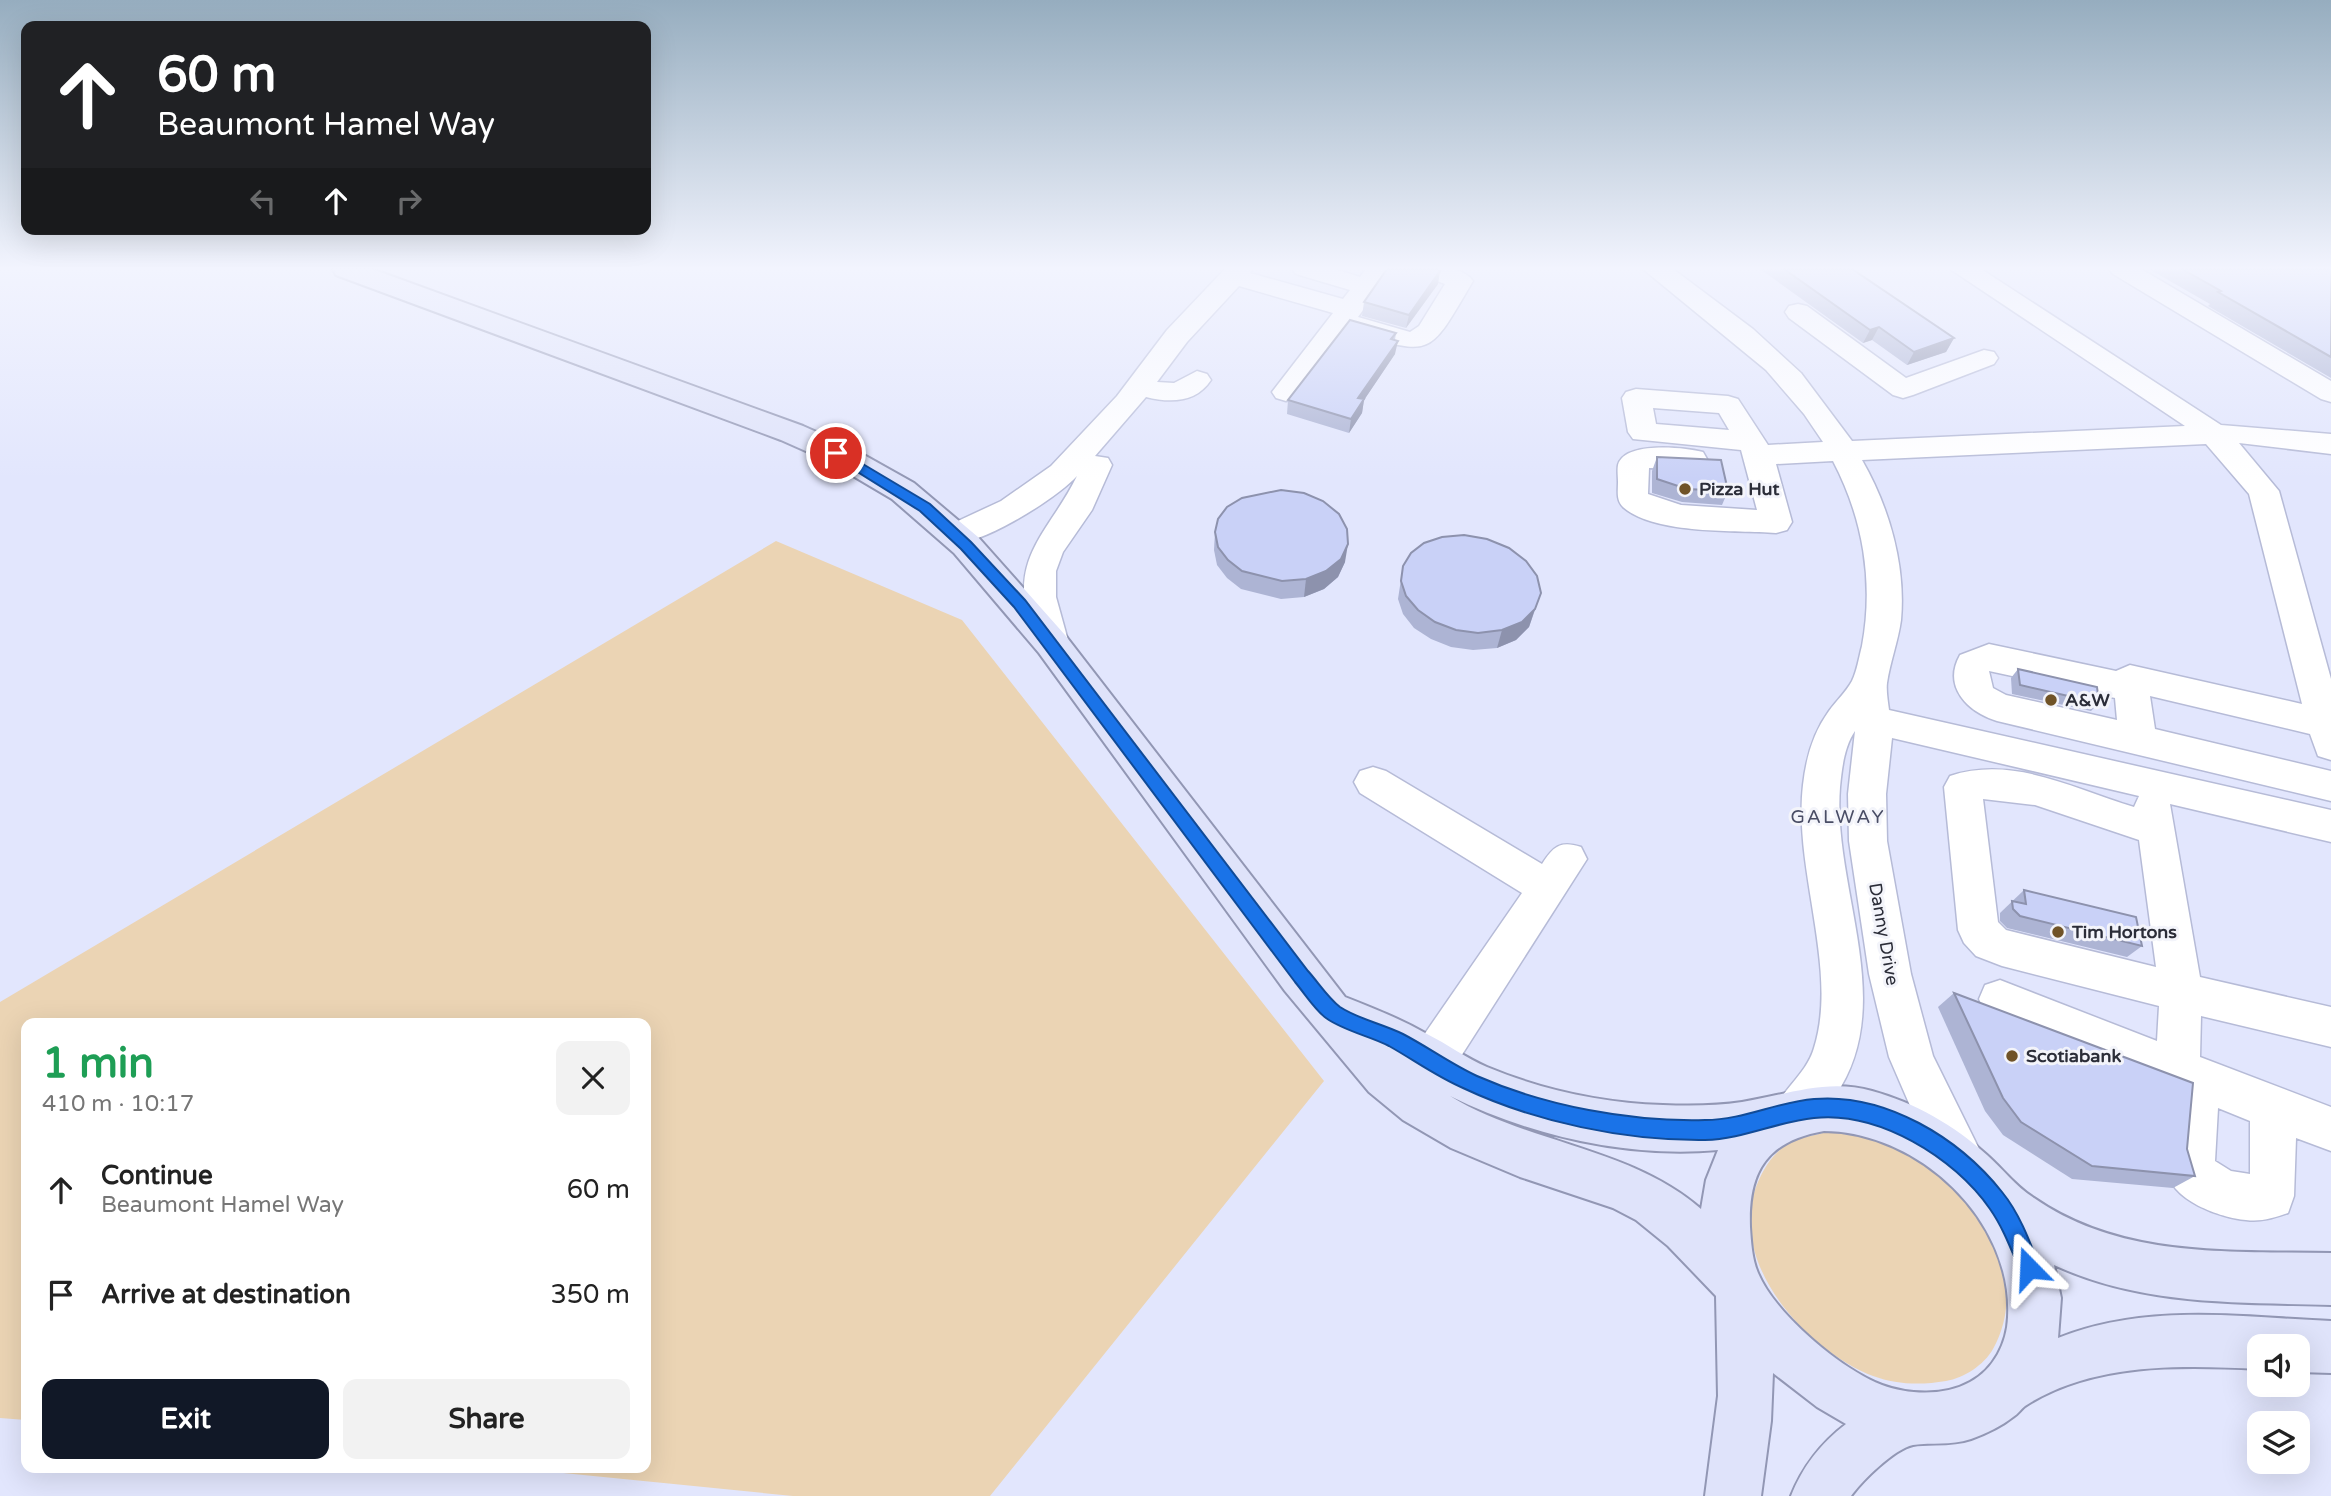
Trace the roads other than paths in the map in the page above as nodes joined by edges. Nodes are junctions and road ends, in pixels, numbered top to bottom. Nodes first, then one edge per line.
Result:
1 (536, 339) edge
2 (1176, 339) edge
3 (1327, 339) edge
4 (1742, 339) edge
5 (1835, 339) edge
6 (2072, 339) edge
7 (2240, 339) edge
8 (1984, 358) dead end
9 (1156, 376) junction
10 (1197, 380) dead end
11 (1286, 392) dead end
12 (2331, 393) edge
13 (2214, 434) junction
14 (2331, 444) edge
15 (1842, 450) junction
16 (1758, 454) junction
17 (1097, 465) junction
18 (961, 540) junction
19 (1052, 644) junction
20 (1869, 682) junction
21 (2132, 688) junction
22 (1872, 723) junction
23 (2328, 735) edge
24 (2138, 738) junction
25 (1373, 782) dead end
26 (2151, 785) junction
27 (2331, 786) edge
28 (2331, 826) edge
29 (2155, 829) junction
30 (2181, 991) junction
31 (2000, 999) dead end
32 (1333, 1013) junction
33 (2331, 1027) edge
34 (1433, 1060) junction
35 (2188, 1073) junction
36 (2272, 1108) junction
37 (1789, 1115) junction
38 (2331, 1129) edge
39 (1983, 1186) junction
40 (2331, 1279) edge
41 (1738, 1287) junction
42 (2331, 1347) edge
43 (2013, 1384) junction
44 (1905, 1418) junction
45 (1732, 1496) edge
46 (1819, 1496) edge

1 - 18 main road
2 - 9 street
3 - 11 street
4 - 15 street, Danny Drive
5 - 8 street
6 - 13 street
7 - 12 street
9 - 10 lane
9 - 17 street
9 - 18 street
13 - 14 street
13 - 15 street
13 - 23 street
15 - 16 street
15 - 20 street, Danny Drive
16 - 16 street
17 - 18 street
17 - 19 street
18 - 19 main road
19 - 32 main road
20 - 22 street, Danny Drive
20 - 37 street, Danny Drive
21 - 23 street
21 - 24 street
21 - 24 street
22 - 26 street
22 - 39 street, Danny Drive
24 - 27 street
25 - 34 street
26 - 28 street
26 - 29 street
29 - 30 street
29 - 30 street
30 - 33 street
30 - 35 street
31 - 35 street
32 - 34 main road
32 - 41 main road
34 - 37 main road
35 - 36 street
35 - 36 street
36 - 38 street
37 - 39 main road
37 - 41 main road
39 - 40 main road
39 - 43 main road
41 - 44 main road
41 - 45 main road
42 - 43 main road
43 - 44 main road
44 - 46 main road

